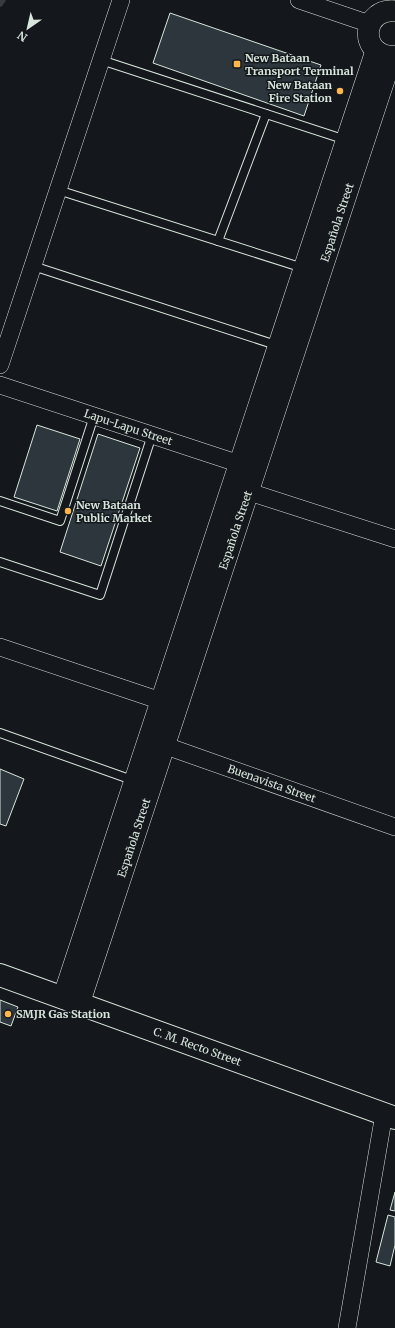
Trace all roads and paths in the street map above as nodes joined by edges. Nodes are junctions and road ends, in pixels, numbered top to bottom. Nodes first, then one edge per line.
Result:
1 (121, 0) edge
2 (299, 0) edge
3 (393, 7) edge
4 (370, 24) junction
5 (388, 54) edge
6 (101, 60) junction
7 (266, 114) junction
8 (346, 140) junction
9 (58, 190) junction
10 (218, 241) junction
11 (33, 266) junction
12 (304, 268) junction
13 (287, 349) junction
14 (0, 365) edge
15 (0, 385) edge
16 (94, 416) junction
17 (152, 435) junction
18 (248, 466) junction
19 (240, 489) junction
20 (0, 502) edge
21 (395, 539) edge
22 (0, 562) edge
23 (0, 647) edge
24 (169, 704) junction
25 (0, 733) edge
26 (156, 743) junction
27 (143, 784) junction
28 (395, 827) edge
29 (0, 975) edge
30 (71, 1001) junction
31 (389, 1116) edge
32 (346, 1328) edge

1 - 6 street
2 - 4 street
3 - 4 street
4 - 5 street
5 - 8 street, Española Street
5 - 13 street, Española Street
6 - 7 lane
6 - 9 street
7 - 8 lane
7 - 10 lane
8 - 12 street, Española Street
9 - 10 lane
9 - 11 street
10 - 12 lane
11 - 13 lane
11 - 14 street
12 - 13 street, Española Street
13 - 18 street, Española Street
15 - 16 street, Lapu-Lapu Street
16 - 17 street, Lapu-Lapu Street
16 - 20 lane
17 - 18 street, Lapu-Lapu Street
17 - 22 lane
18 - 19 street, Española Street
19 - 21 street
19 - 24 street, Española Street
23 - 24 street
24 - 26 street, Española Street
25 - 27 lane
26 - 27 street, Española Street
26 - 28 street, Buenavista Street
27 - 30 street, Española Street
29 - 30 main road, C. M. Recto Street
30 - 31 main road, C. M. Recto Street
31 - 32 street

